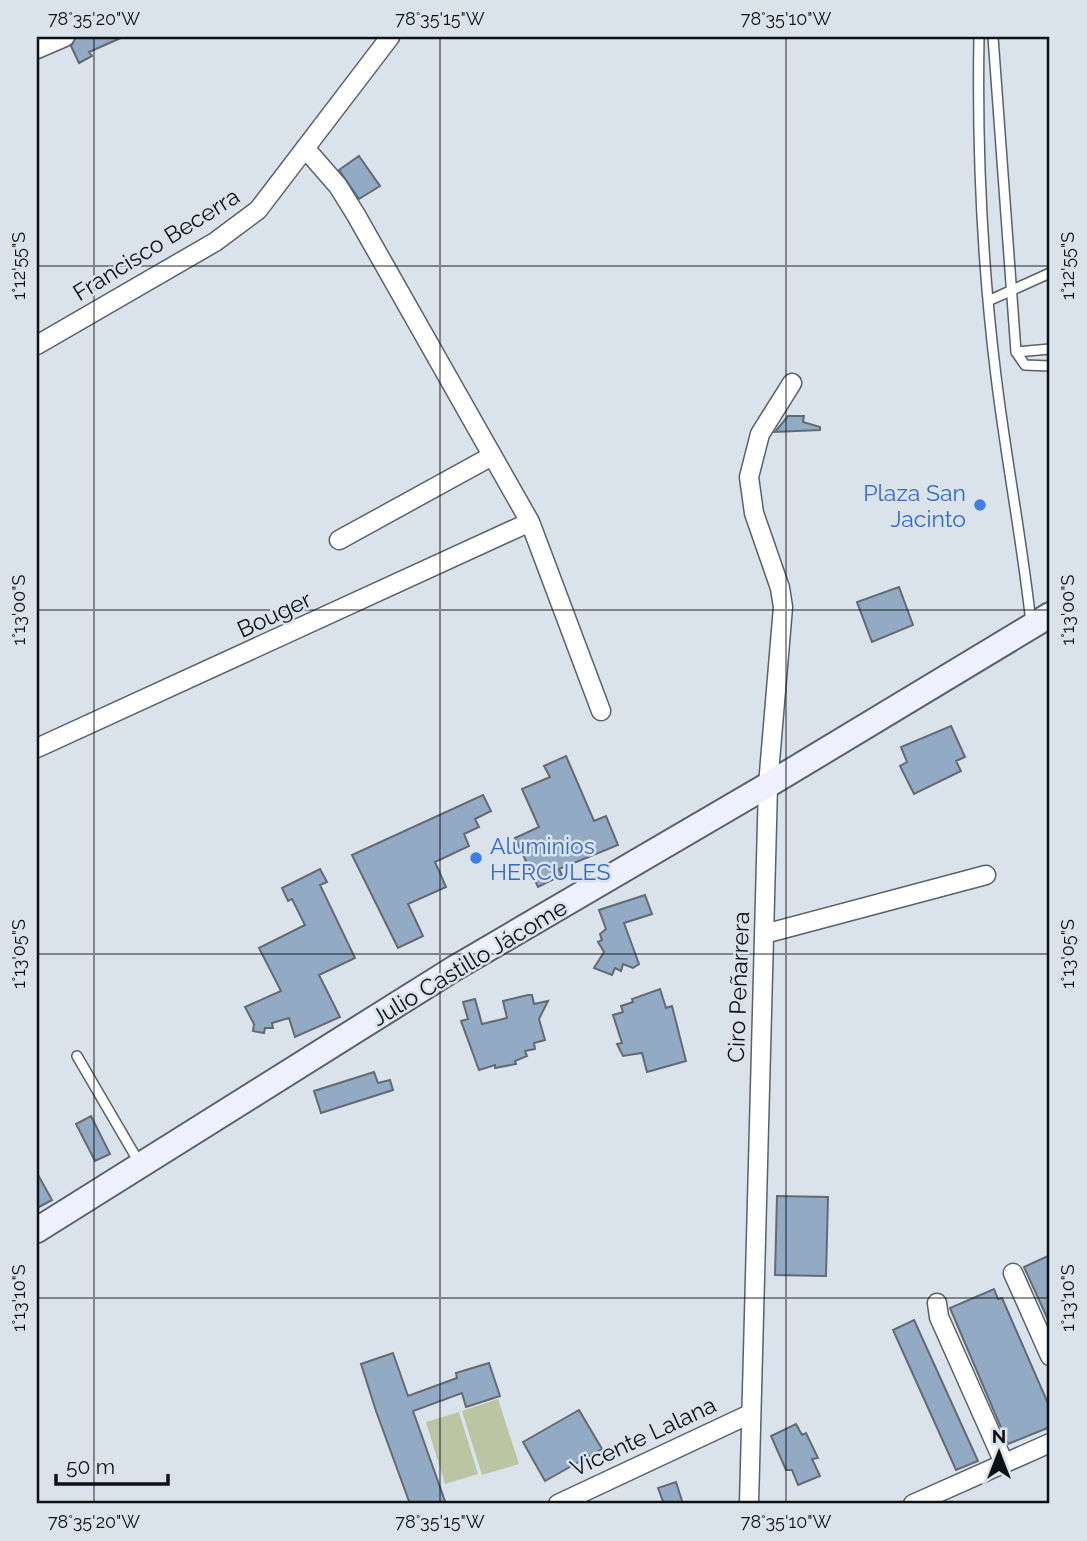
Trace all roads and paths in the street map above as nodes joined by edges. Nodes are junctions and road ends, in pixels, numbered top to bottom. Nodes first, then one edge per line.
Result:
1 (65, 37) edge
2 (390, 37) edge
3 (979, 37) edge
4 (993, 37) edge
5 (37, 49) edge
6 (305, 148) junction
7 (1050, 273) edge
8 (1012, 292) junction
9 (988, 301) junction
10 (37, 345) edge
11 (1050, 349) edge
12 (1016, 352) junction
13 (1050, 366) edge
14 (792, 383) dead end
15 (492, 456) junction
16 (530, 522) junction
17 (339, 540) dead end
18 (1041, 621) edge
19 (601, 710) dead end
20 (37, 748) edge
21 (768, 785) junction
22 (986, 875) dead end
23 (764, 934) junction
24 (77, 1056) dead end
25 (141, 1165) junction
26 (37, 1230) edge
27 (1013, 1273) dead end
28 (937, 1303) dead end
29 (1050, 1356) edge
30 (750, 1413) junction
31 (1050, 1443) edge
32 (1004, 1463) junction
33 (558, 1504) edge
34 (749, 1504) edge
35 (913, 1504) edge

1 - 5 street
2 - 6 street, Francisco Becerra
3 - 9 lane
4 - 8 lane
6 - 10 street, Francisco Becerra
6 - 15 street
7 - 8 lane
8 - 9 lane
8 - 12 lane
9 - 18 lane
11 - 12 lane
12 - 13 lane
14 - 21 street, Ciro Peñarrera
15 - 16 street
15 - 17 street
16 - 19 street
16 - 20 street, Bouger
18 - 21 main road, Julio Castillo Jácome
21 - 23 street, Ciro Peñarrera
21 - 25 main road, Julio Castillo Jácome
22 - 23 street
23 - 30 street, Ciro Peñarrera
24 - 25 lane
25 - 26 main road, Julio Castillo Jácome
27 - 29 street
28 - 32 street
30 - 33 street, Vicente Lalana
30 - 34 street, Ciro Peñarrera
31 - 32 street
32 - 35 street

